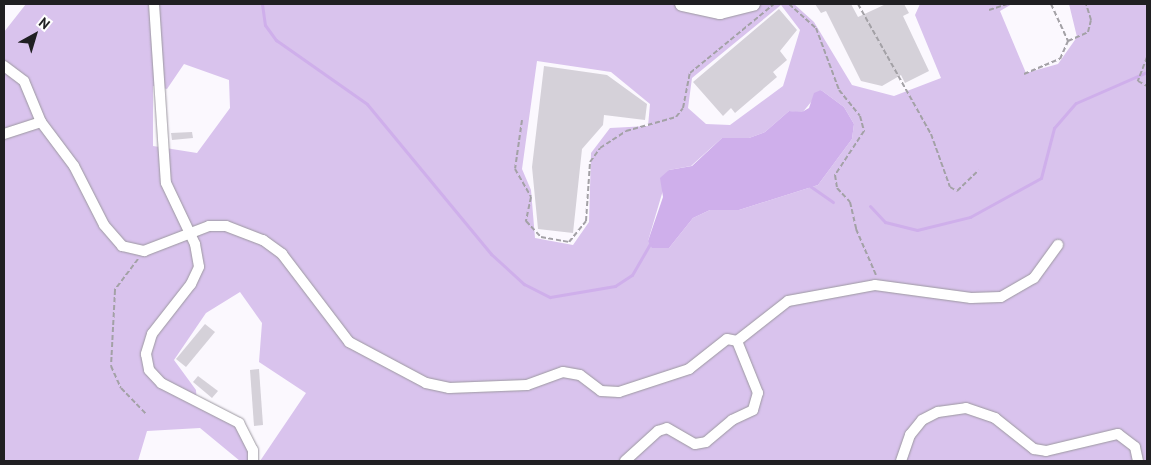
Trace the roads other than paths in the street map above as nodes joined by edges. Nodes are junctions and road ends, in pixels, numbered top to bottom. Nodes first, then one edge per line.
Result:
1 (154, 4) edge
2 (682, 4) edge
3 (753, 4) edge
4 (4, 66) edge
5 (41, 122) junction
6 (4, 134) edge
7 (188, 231) junction
8 (1058, 245) dead end
9 (738, 341) junction
10 (253, 461) edge
11 (625, 461) edge
12 (901, 461) edge
13 (1138, 461) edge

1 - 7 street
2 - 3 street
4 - 5 street
5 - 6 street
5 - 7 street
7 - 9 street
7 - 10 street
8 - 9 street
9 - 11 street
12 - 13 street

